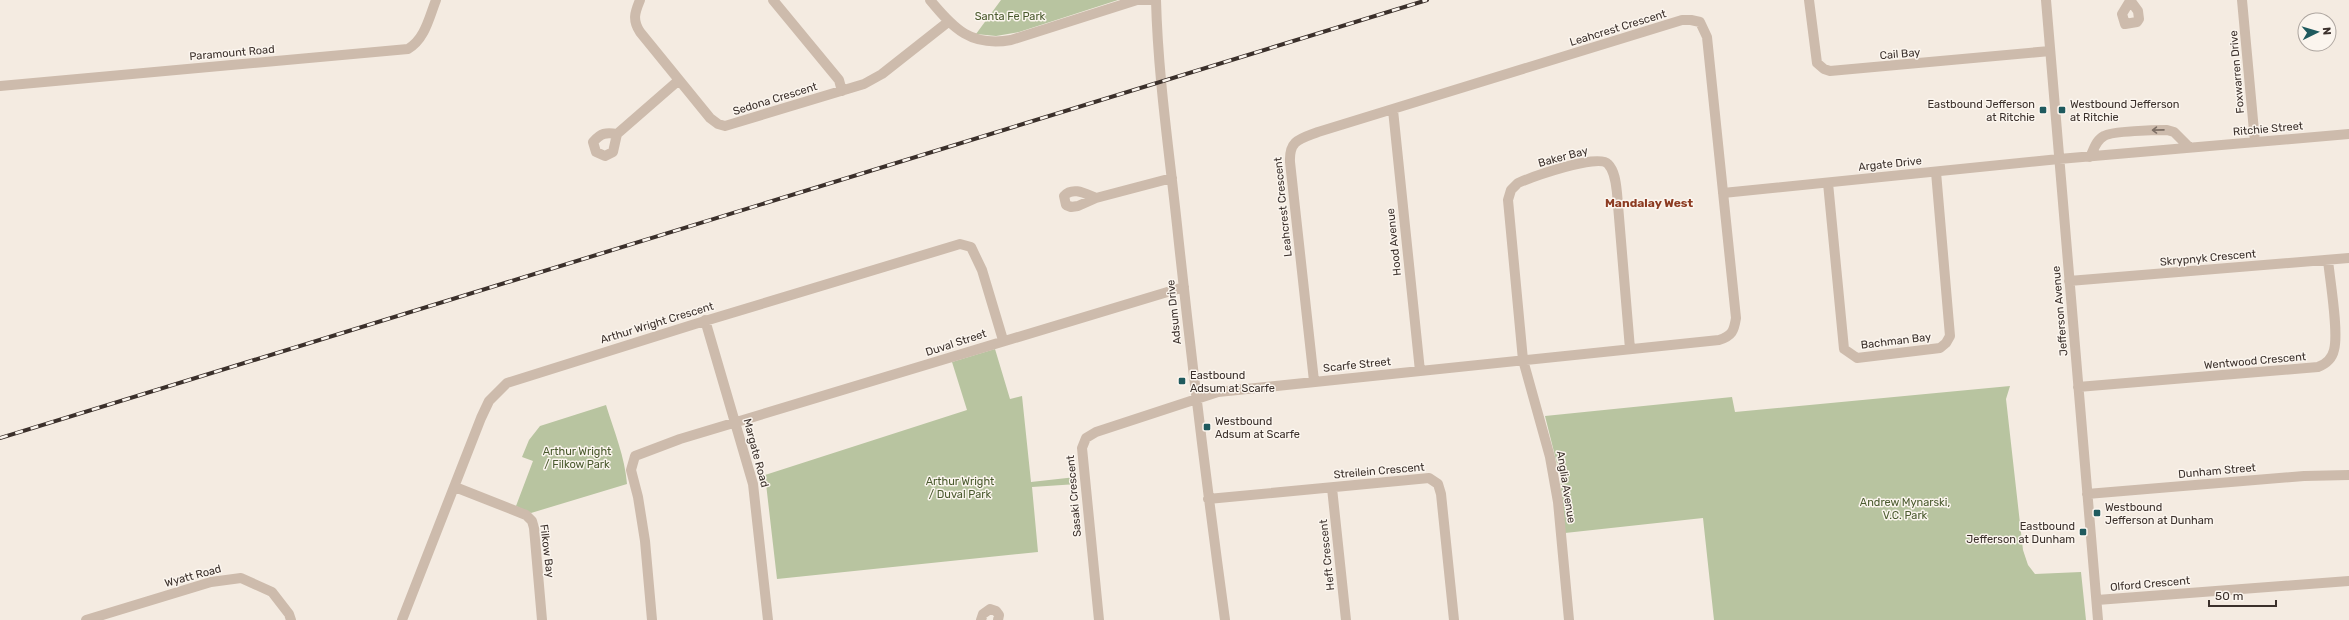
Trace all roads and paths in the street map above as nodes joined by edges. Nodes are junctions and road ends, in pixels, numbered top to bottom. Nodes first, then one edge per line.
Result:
1 (436, 0) edge
2 (640, 0) edge
3 (773, 0) edge
4 (930, 0) edge
5 (1156, 0) edge
6 (1809, 0) edge
7 (2046, 0) edge
8 (2242, 0) edge
9 (948, 22) junction
10 (2050, 51) junction
11 (679, 80) junction
12 (0, 86) edge
13 (842, 91) junction
14 (1393, 110) junction
15 (618, 134) dead end
16 (2349, 134) edge
17 (2255, 142) junction
18 (2190, 148) junction
19 (2090, 156) junction
20 (2059, 159) junction
21 (1936, 172) junction
22 (1172, 178) junction
23 (1828, 183) junction
24 (1723, 193) junction
25 (1096, 198) dead end
26 (2349, 258) edge
27 (2328, 260) junction
28 (2069, 281) junction
29 (1184, 287) junction
30 (705, 320) junction
31 (1003, 340) junction
32 (1630, 349) junction
33 (1524, 360) junction
34 (1420, 371) junction
35 (1314, 381) junction
36 (2078, 387) junction
37 (1195, 401) junction
38 (736, 423) junction
39 (2349, 475) edge
40 (455, 487) junction
41 (1332, 488) junction
42 (2087, 494) junction
43 (1208, 499) junction
44 (2349, 581) edge
45 (2097, 600) junction
46 (86, 620) edge
47 (291, 620) edge
48 (402, 620) edge
49 (542, 620) edge
50 (652, 620) edge
51 (768, 620) edge
52 (981, 620) edge
53 (998, 620) edge
54 (1099, 620) edge
55 (1225, 620) edge
56 (1346, 620) edge
57 (1454, 620) edge
58 (1569, 620) edge
59 (2098, 620) edge

1 - 12 street, Paramount Road
2 - 11 street, Sedona Crescent
3 - 13 street
4 - 9 street
5 - 9 street
5 - 22 street, Adsum Drive
6 - 10 street, Cail Bay
7 - 10 street, Jefferson Avenue
8 - 17 street, Foxwarren Drive
9 - 13 street, Sedona Crescent
10 - 20 street, Jefferson Avenue
11 - 13 street, Sedona Crescent
11 - 15 street
14 - 24 street, Leahcrest Crescent
14 - 34 street, Hood Avenue
14 - 35 street, Leahcrest Crescent
16 - 17 street, Ritchie Street
17 - 18 street, Ritchie Street
18 - 19 street, Ritchie Street
18 -> 19 street
19 - 20 street, Ritchie Street
20 - 21 street, Argate Drive
20 - 28 street, Jefferson Avenue
21 - 23 street, Argate Drive
21 - 23 street, Bachman Bay
22 - 25 street
22 - 29 street, Adsum Drive
23 - 24 street, Argate Drive
24 - 32 street, Leahcrest Crescent
26 - 27 street, Skrypnyk Crescent
27 - 28 street, Skrypnyk Crescent
27 - 36 street, Wentwood Crescent
28 - 36 street, Jefferson Avenue
29 - 31 street, Duval Street
29 - 37 street, Adsum Drive
30 - 31 street, Arthur Wright Crescent
30 - 38 street, Margate Road
30 - 40 street, Arthur Wright Crescent
31 - 38 street, Duval Street
32 - 33 street, Leahcrest Crescent
32 - 33 street, Baker Bay
33 - 34 street, Scarfe Street
33 - 58 street, Anglia Avenue
34 - 35 street, Scarfe Street
35 - 37 street, Scarfe Street
36 - 42 street, Jefferson Avenue
37 - 43 street, Adsum Drive
37 - 54 street, Sasaki Crescent
38 - 50 street
38 - 51 street, Margate Road
39 - 42 street, Dunham Street
40 - 48 street, Arthur Wright Crescent
40 - 49 street, Filkow Bay
41 - 43 street, Streilein Crescent
41 - 56 street, Heft Crescent
41 - 57 street, Streilein Crescent
42 - 45 street, Jefferson Avenue
43 - 55 street, Adsum Drive
44 - 45 street, Olford Crescent
45 - 59 street, Jefferson Avenue
46 - 47 street, Wyatt Road
52 - 53 street

